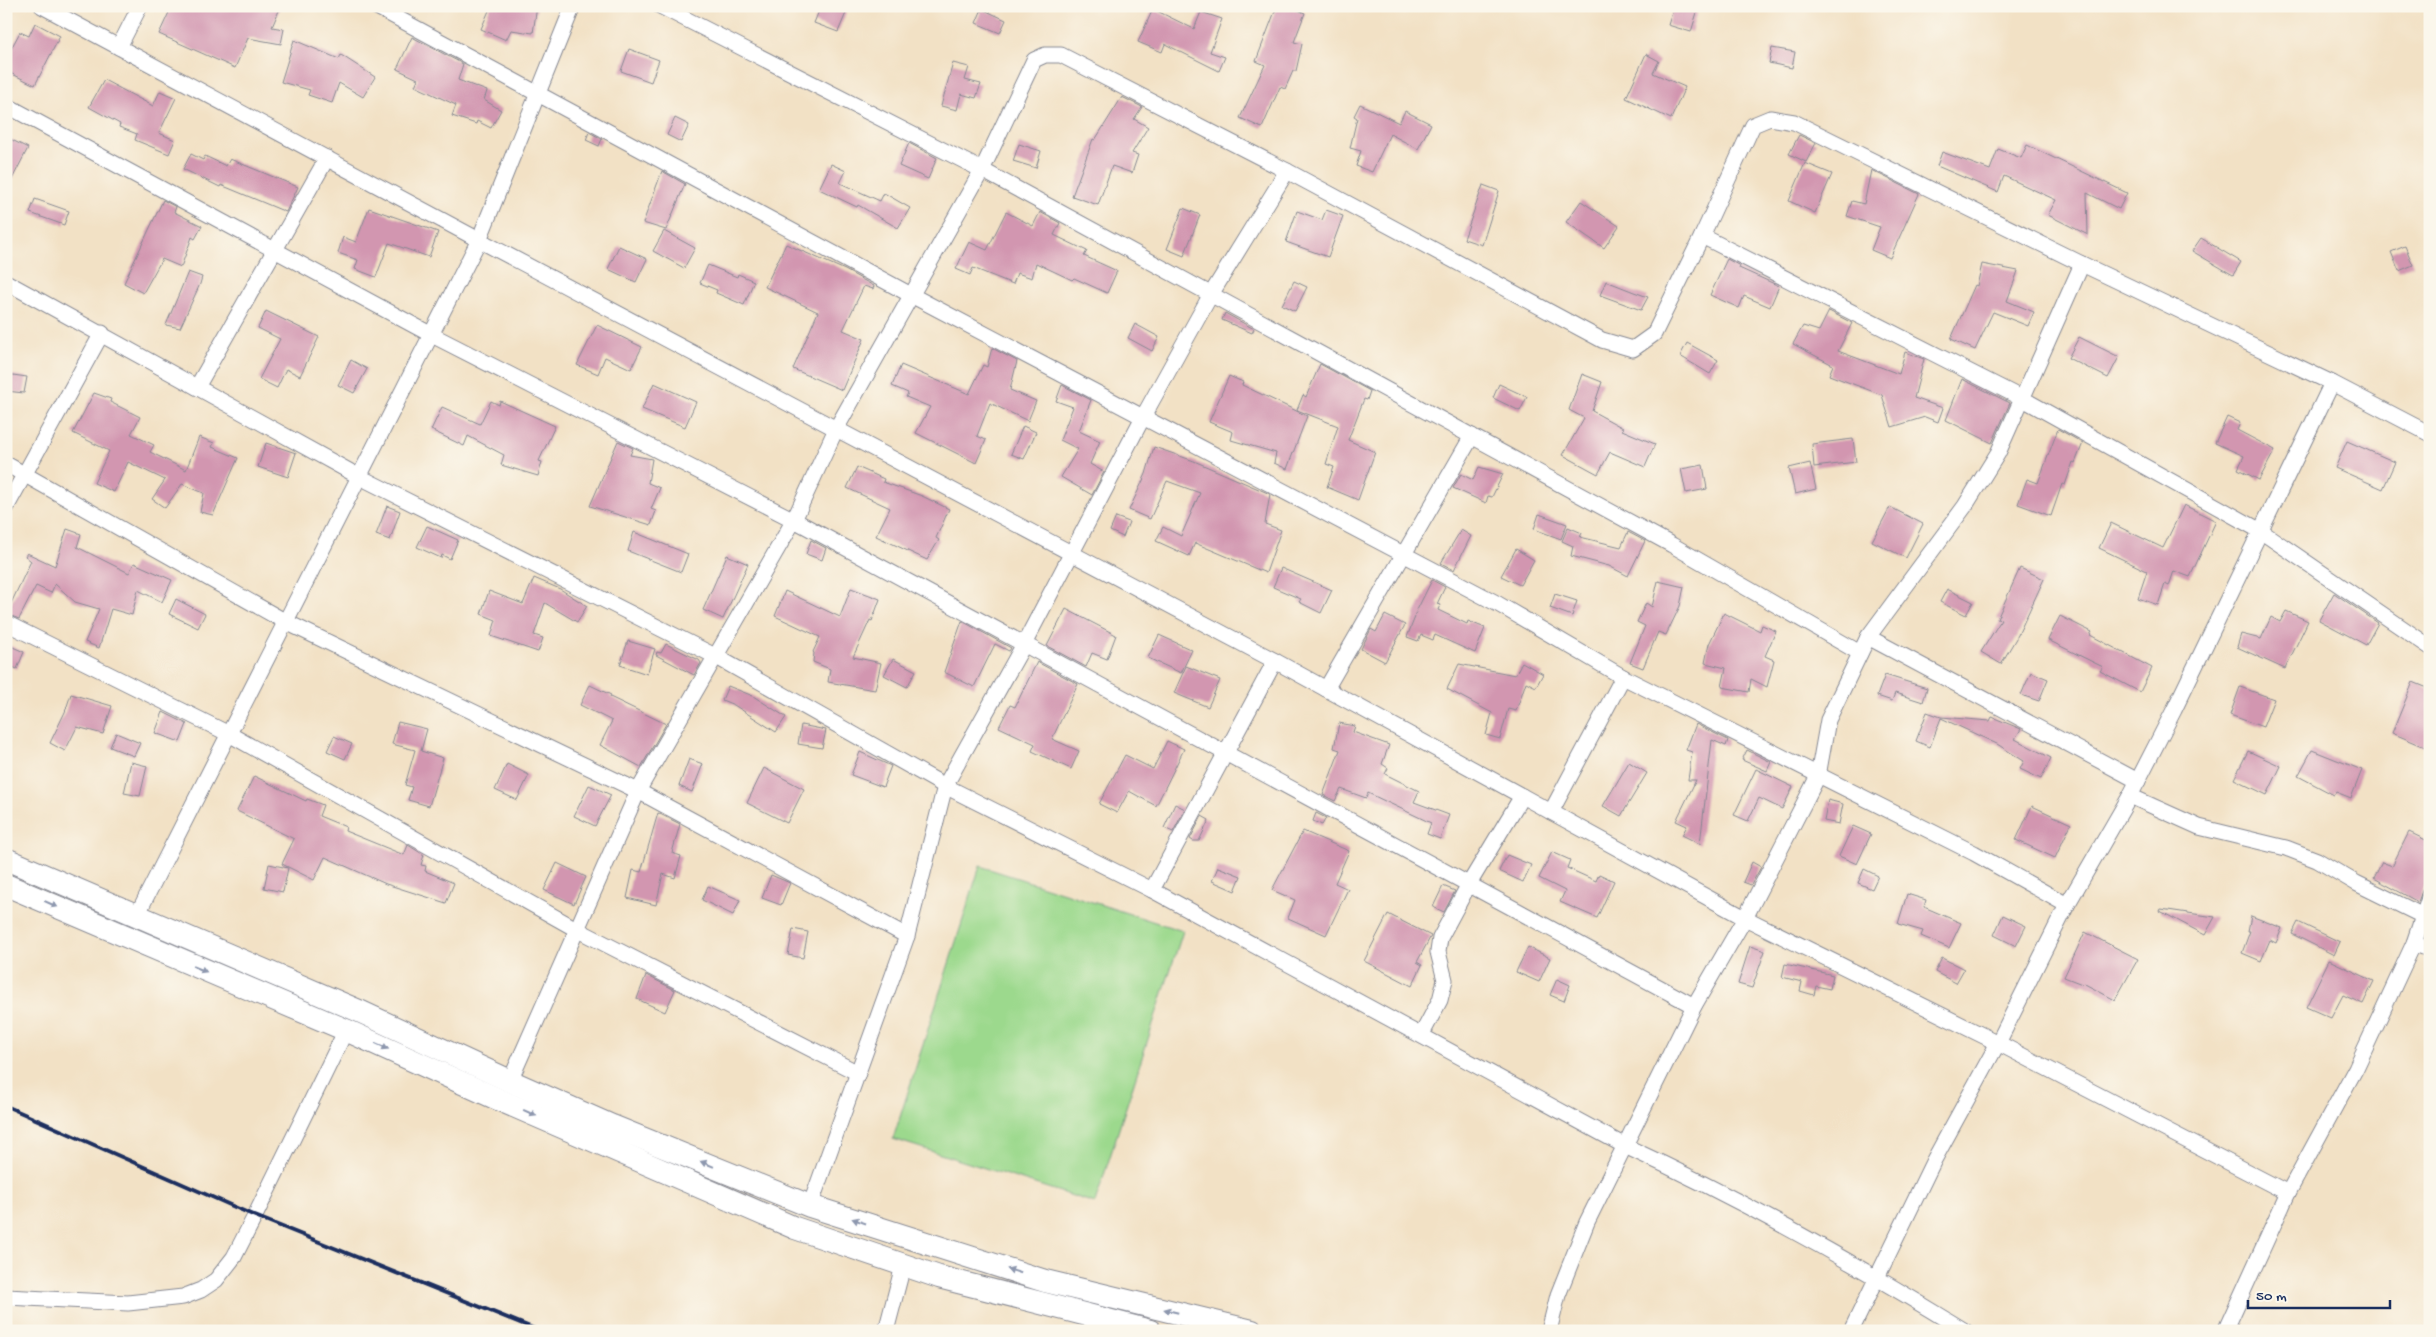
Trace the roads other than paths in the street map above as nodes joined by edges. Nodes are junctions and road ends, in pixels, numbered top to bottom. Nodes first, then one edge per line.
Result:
1 (42, 6) edge
2 (140, 6) edge
3 (376, 6) edge
4 (573, 6) edge
5 (660, 6) edge
6 (118, 47) junction
7 (538, 93) junction
8 (6, 105) edge
9 (327, 158) junction
10 (982, 170) junction
11 (1287, 171) junction
12 (1702, 236) junction
13 (479, 240) junction
14 (274, 252) junction
15 (2082, 264) junction
16 (6, 282) edge
17 (911, 295) junction
18 (1210, 296) junction
19 (102, 333) junction
20 (430, 334) junction
21 (2332, 383) junction
22 (197, 387) junction
23 (2023, 399) junction
24 (1143, 417) junction
25 (836, 428) junction
26 (2430, 434) edge
27 (1472, 436) junction
28 (6, 464) edge
29 (25, 474) junction
30 (358, 476) junction
31 (6, 508) edge
32 (794, 520) junction
33 (2260, 530) junction
34 (1072, 553) junction
35 (1402, 556) junction
36 (286, 622) junction
37 (6, 623) edge
38 (1868, 637) junction
39 (1023, 646) junction
40 (2430, 647) edge
41 (1860, 653) junction
42 (715, 656) junction
43 (1275, 661) junction
44 (1623, 677) junction
45 (1326, 689) junction
46 (229, 734) junction
47 (1224, 753) junction
48 (1818, 776) junction
49 (2138, 780) junction
50 (945, 786) junction
51 (638, 791) junction
52 (1522, 796) junction
53 (2130, 796) junction
54 (1551, 812) junction
55 (6, 859) edge
56 (1469, 884) junction
57 (6, 885) edge
58 (1152, 890) junction
59 (2430, 895) edge
60 (2067, 905) junction
61 (2423, 916) junction
62 (136, 917) junction
63 (1745, 918) junction
64 (576, 929) junction
65 (907, 936) junction
66 (2414, 943) junction
67 (2430, 950) edge
68 (1694, 1006) junction
69 (346, 1030) junction
70 (1422, 1034) junction
71 (1998, 1044) junction
72 (858, 1072) junction
73 (510, 1081) junction
74 (1625, 1146) junction
75 (2288, 1193) junction
76 (810, 1206) junction
77 (903, 1266) junction
78 (1876, 1276) junction
79 (6, 1297) edge
80 (886, 1331) edge
81 (1150, 1331) edge
82 (1252, 1331) edge
83 (1549, 1331) edge
84 (1851, 1331) edge
85 (1964, 1331) edge
86 (2226, 1331) edge

1 - 6 street
2 - 6 street
3 - 7 street
4 - 7 street
5 - 10 street
6 - 9 street
7 - 13 street
7 - 17 street
8 - 14 street
9 - 13 street
9 - 14 street
10 - 11 street
10 - 17 street
10 - 18 street
11 - 12 street
11 - 18 street
12 - 15 street
12 - 23 street
13 - 20 street
13 - 25 street
14 - 20 street
14 - 22 street
15 - 21 street
15 - 23 street
16 - 19 street
17 - 24 street
17 - 25 street
18 - 24 street
18 - 27 street
19 - 22 street
19 - 29 street
20 - 30 street
20 - 32 street
21 - 26 street
21 - 33 street
22 - 30 street
23 - 33 street
23 - 38 street
24 - 34 street
24 - 35 street
25 - 32 street
25 - 34 street
27 - 35 street
27 - 41 street
28 - 29 street
29 - 31 street
29 - 36 street
30 - 36 street
30 - 42 street
32 - 39 street
32 - 42 street
33 - 40 street
33 - 49 street
34 - 39 street
34 - 43 street
35 - 44 street
35 - 45 street
36 - 46 street
36 - 51 street
37 - 46 street
38 - 41 street
38 - 49 street
39 - 47 street
39 - 50 street
41 - 48 street
42 - 50 street
42 - 51 street
43 - 45 street
43 - 47 street
44 - 48 street
44 - 54 street
45 - 52 street
46 - 62 street
46 - 64 street
47 - 56 street
47 - 58 street
48 - 60 street
48 - 63 street
49 - 53 street
50 - 58 street
50 - 65 street
51 - 64 street
51 - 65 street
52 - 54 street
52 - 56 street
53 - 60 street
53 - 61 street
54 - 63 street
55 - 62 street
56 - 68 street
56 - 70 street
57 -> 69 street
58 - 70 street
59 - 61 street
60 - 71 street
61 - 66 street
62 - 73 street
63 - 68 street
63 - 71 street
64 - 72 street
64 - 73 street
65 - 72 street
66 - 67 street
66 - 75 street
68 - 74 street
69 -> 77 street
69 - 79 street
70 - 74 street
71 - 75 street
71 - 78 street
72 - 76 street
76 -> 73 street
74 - 78 street
74 - 83 street
75 - 86 street
82 -> 76 street
77 - 80 street
77 - 81 street
78 - 84 street
78 - 85 street

